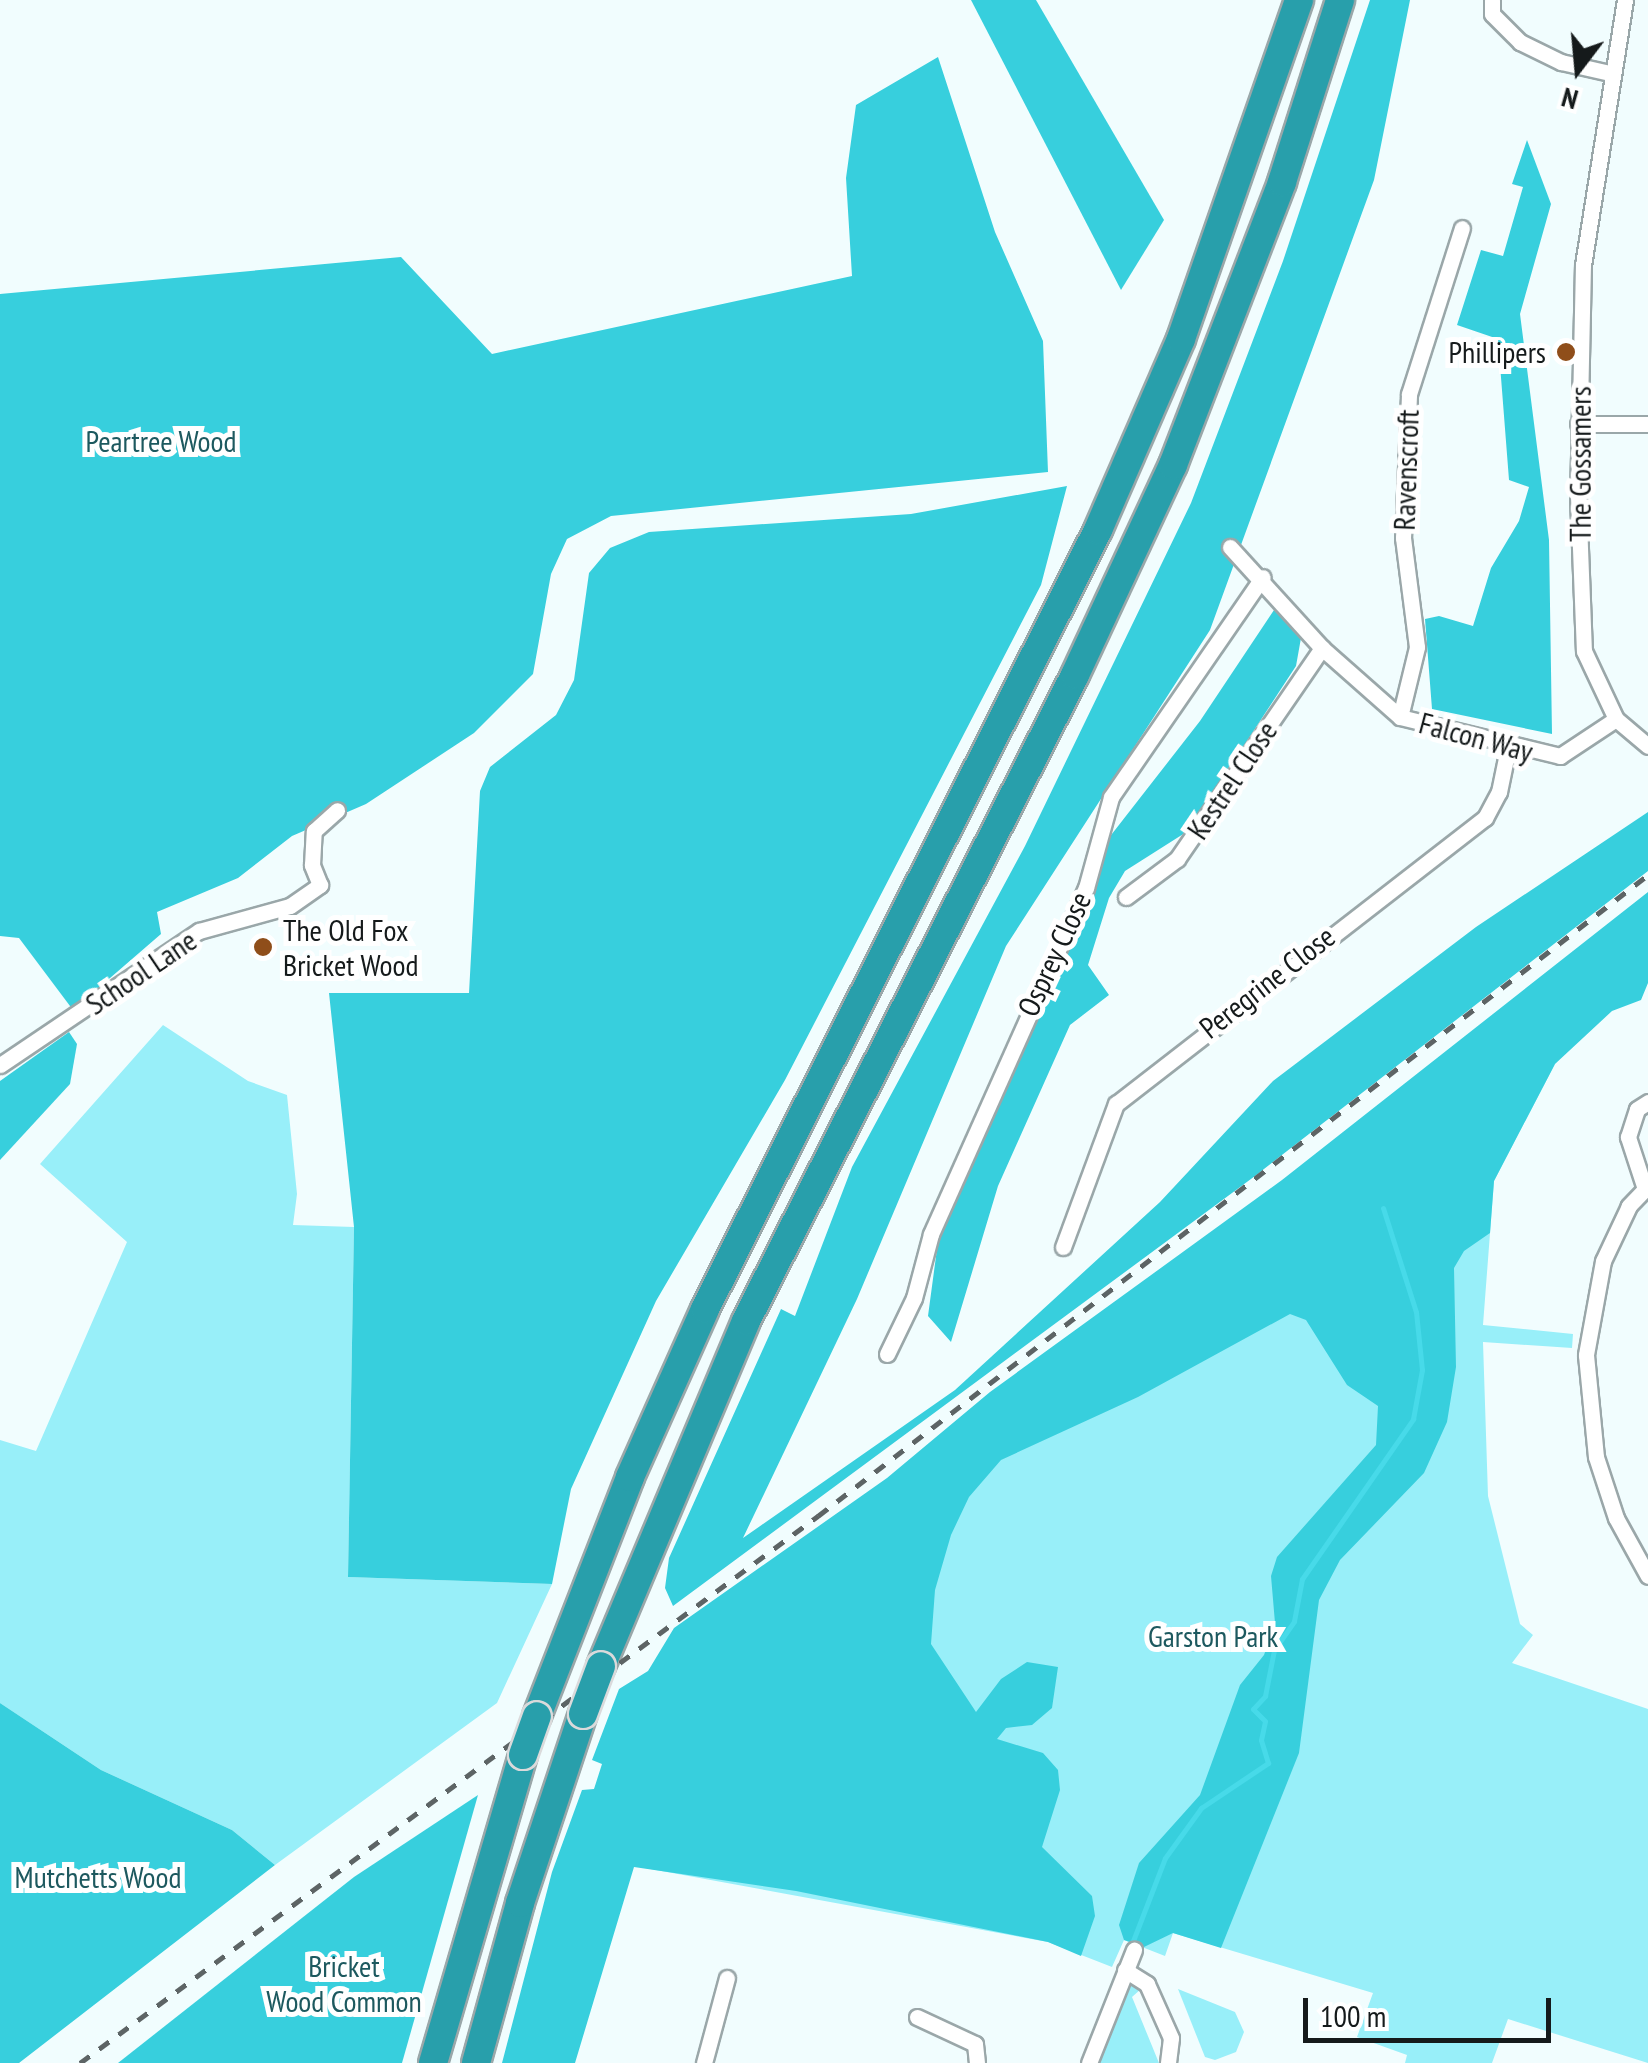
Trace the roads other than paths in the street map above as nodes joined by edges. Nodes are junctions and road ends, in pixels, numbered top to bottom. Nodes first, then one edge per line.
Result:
1 (1299, 0) edge
2 (1340, 0) edge
3 (1492, 0) edge
4 (1625, 0) edge
5 (1610, 73) junction
6 (1462, 228) dead end
7 (1578, 424) junction
8 (1648, 424) edge
9 (1230, 547) dead end
10 (1263, 577) junction
11 (1322, 648) junction
12 (1400, 717) junction
13 (1616, 718) junction
14 (1648, 746) edge
15 (1508, 748) junction
16 (337, 810) dead end
17 (1126, 897) dead end
18 (0, 1065) edge
19 (1648, 1102) edge
20 (1646, 1188) edge
21 (1063, 1247) dead end
22 (888, 1354) dead end
23 (1648, 1576) edge
24 (1134, 1950) dead end
25 (1125, 1970) junction
26 (728, 1978) dead end
27 (917, 2017) dead end
28 (433, 2063) edge
29 (476, 2063) edge
30 (704, 2063) edge
31 (977, 2063) edge
32 (1090, 2063) edge
33 (1168, 2063) edge

1 - 28 highway, bridge
2 - 29 highway, bridge
3 - 5 street
4 - 5 street, The Gossamers
5 - 7 street, The Gossamers
6 - 12 street, Ravenscroft
7 - 8 street
7 - 13 street, The Gossamers
9 - 10 street
10 - 11 street, Falcon Way
10 - 22 street, Osprey Close
11 - 12 street, Falcon Way
11 - 17 street, Kestrel Close
12 - 15 street, Falcon Way
13 - 14 street
13 - 15 street, Falcon Way
15 - 21 street, Peregrine Close
16 - 18 street, School Lane
19 - 20 street
20 - 23 street
24 - 25 street
25 - 32 street
25 - 33 street
26 - 30 street
27 - 31 street

